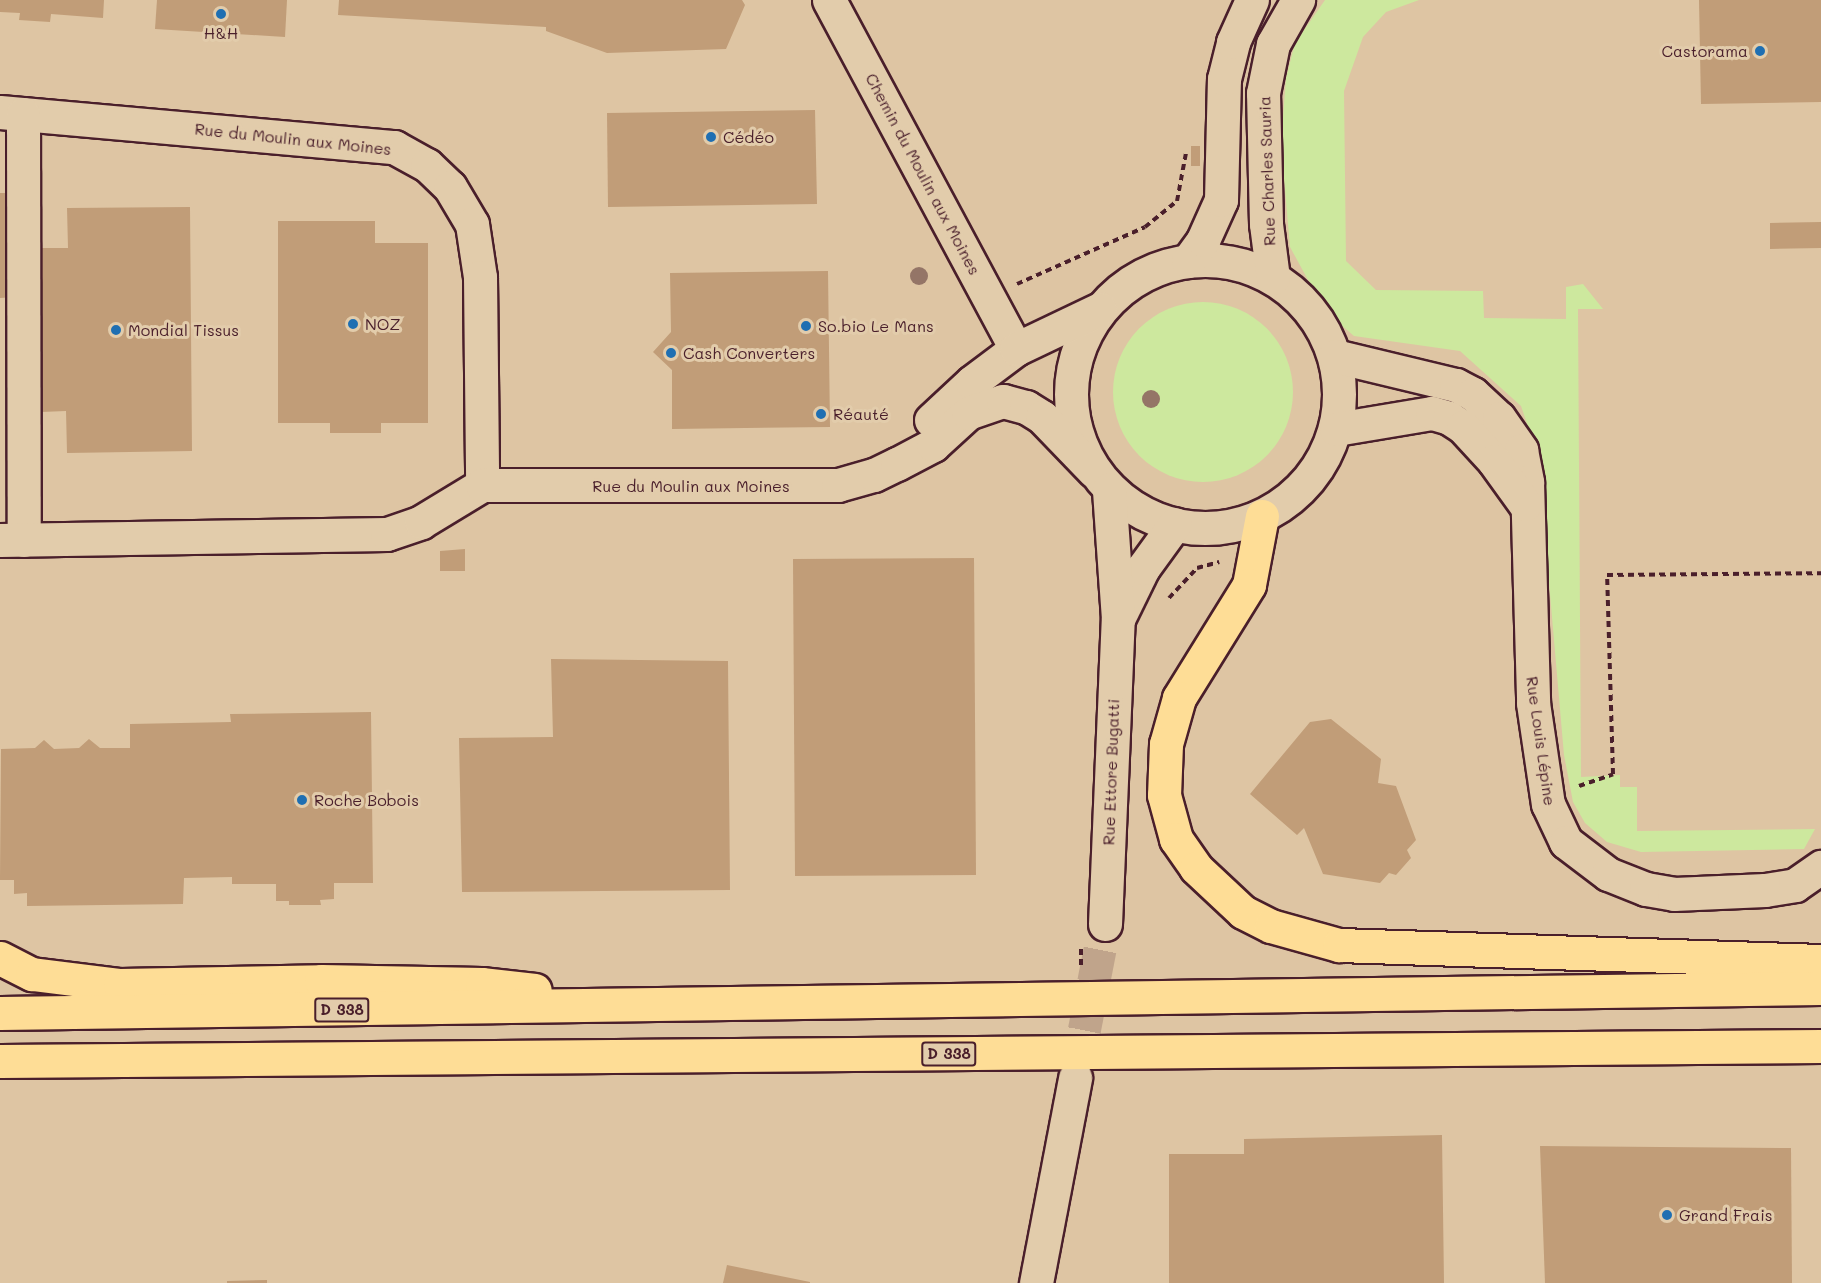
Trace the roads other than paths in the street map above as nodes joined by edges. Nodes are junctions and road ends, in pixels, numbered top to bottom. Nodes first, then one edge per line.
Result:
1 (829, 0) edge
2 (1252, 0) edge
3 (1298, 0) edge
4 (11, 113) edge
5 (1188, 261) junction
6 (1273, 278) junction
7 (1100, 309) junction
8 (1016, 349) junction
9 (1335, 356) junction
10 (1336, 429) junction
11 (897, 464) junction
12 (1102, 480) junction
13 (482, 485) junction
14 (1525, 504) junction
15 (1262, 516) junction
16 (1175, 524) junction
17 (7, 541) edge
18 (1118, 619) junction
19 (1821, 867) edge
20 (1105, 924) tunnel mouth
21 (0, 958) edge
22 (1821, 961) edge
23 (1821, 988) edge
24 (683, 1006) junction
25 (0, 1013) edge
26 (1821, 1046) edge
27 (76, 1060) junction
28 (0, 1061) edge
29 (1075, 1078) tunnel mouth
30 (0, 1082) edge
31 (1036, 1283) edge

1 - 8 street, Chemin du Moulin aux Moines
2 - 5 street
3 - 6 street, Rue Charles Sauria
4 - 13 street, Rue du Moulin aux Moines
4 - 17 street
5 - 6 street, Rue du Moulin aux Moines
5 - 7 street, Rue du Moulin aux Moines
6 - 9 street, Rue du Moulin aux Moines
7 - 8 street, Rue du Moulin aux Moines
7 - 12 street
8 - 11 street, Rue du Moulin aux Moines
9 - 10 street, Rue du Moulin aux Moines
9 - 14 street, Rue Louis Lépine
10 - 14 street
10 - 15 street, Rue du Moulin aux Moines
11 - 12 street, Rue du Moulin aux Moines
11 - 13 street, Rue du Moulin aux Moines
12 - 16 street, Rue du Moulin aux Moines
12 - 18 street, Rue Ettore Bugatti
13 - 17 street
14 - 19 street, Rue Louis Lépine
15 - 16 street, Rue du Moulin aux Moines
15 - 22 highway
16 - 18 street, Rue Ettore Bugatti
18 - 20 street, Rue Ettore Bugatti
21 - 24 highway
23 - 24 highway, D 338
24 - 25 highway, D 338
26 - 27 highway, D 338
27 - 28 highway, D 338
27 - 30 highway
29 - 31 street

